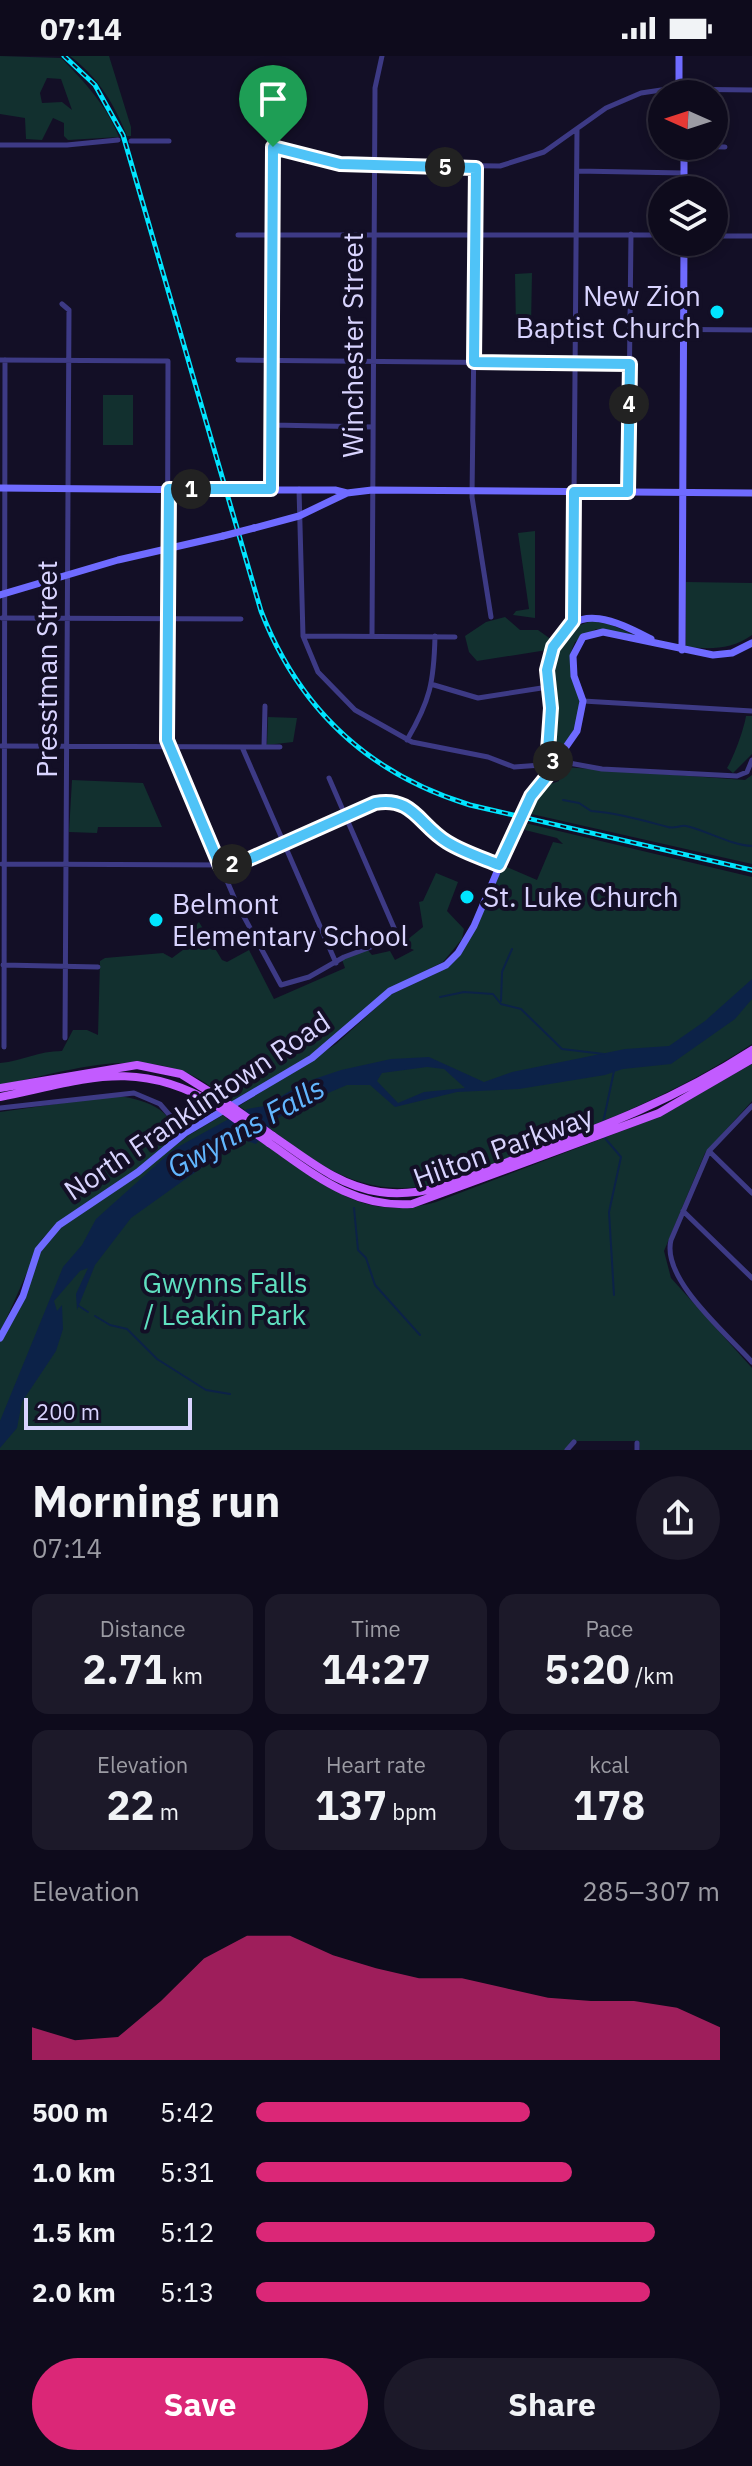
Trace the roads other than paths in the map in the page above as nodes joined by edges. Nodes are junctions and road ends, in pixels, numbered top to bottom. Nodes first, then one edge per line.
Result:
1 (382, 56) edge
2 (679, 56) edge
3 (679, 80) edge
4 (752, 90) edge
5 (728, 91) edge
6 (648, 95) edge
7 (577, 128) junction
8 (118, 140) dead end
9 (131, 141) dead end
10 (169, 141) dead end
11 (0, 145) edge
12 (684, 160) edge
13 (374, 166) junction
14 (476, 168) junction
15 (577, 171) junction
16 (684, 173) joint
17 (273, 233) junction
18 (374, 233) junction
19 (475, 234) junction
20 (576, 234) junction
21 (631, 234) junction
22 (238, 235) dead end
23 (648, 235) edge
24 (728, 236) edge
25 (752, 236) edge
26 (684, 256) edge
27 (62, 304) dead end
28 (631, 329) junction
29 (683, 329) junction
30 (752, 330) edge
31 (2, 360) edge
32 (69, 360) junction
33 (238, 360) dead end
34 (272, 361) junction
35 (373, 362) junction
36 (474, 362) junction
37 (575, 363) junction
38 (630, 364) junction
39 (272, 425) junction
40 (373, 427) junction
41 (2, 488) edge
42 (68, 489) junction
43 (169, 489) junction
44 (271, 489) junction
45 (303, 489) junction
46 (372, 490) junction
47 (472, 491) junction
48 (574, 492) junction
49 (628, 492) junction
50 (683, 492) junction
51 (347, 493) junction
52 (752, 493) edge
53 (326, 502) junction
54 (299, 516) junction
55 (169, 548) junction
56 (68, 575) junction
57 (2, 594) edge
58 (491, 617) dead end
59 (2, 618) edge
60 (68, 618) junction
61 (169, 618) junction
62 (241, 619) dead end
63 (573, 621) junction
64 (303, 636) junction
65 (372, 636) junction
66 (435, 636) junction
67 (455, 637) dead end
68 (752, 643) edge
69 (665, 645) junction
70 (682, 650) junction
71 (434, 685) junction
72 (548, 687) junction
73 (583, 701) junction
74 (265, 706) dead end
75 (752, 711) edge
76 (407, 740) junction
77 (1, 746) edge
78 (67, 746) junction
79 (169, 747) junction
80 (242, 747) junction
81 (264, 747) junction
82 (280, 747) dead end
83 (752, 760) edge
84 (557, 764) junction
85 (329, 778) dead end
86 (345, 817) junction
87 (285, 844) junction
88 (1, 864) edge
89 (66, 864) junction
90 (499, 865) junction
91 (220, 866) junction
92 (336, 963) junction
93 (2, 965) edge
94 (65, 967) junction
95 (98, 967) dead end
96 (65, 1038) dead end
97 (4, 1047) dead end
98 (752, 1050) edge
99 (752, 1059) edge
100 (0, 1088) edge
101 (0, 1097) edge
102 (219, 1102) junction
103 (752, 1107) edge
104 (0, 1108) edge
105 (627, 1121) junction
106 (185, 1133) junction
107 (709, 1151) junction
108 (752, 1193) edge
109 (683, 1211) junction
110 (752, 1278) edge
111 (0, 1338) edge
112 (752, 1362) edge
113 (574, 1442) dead end
114 (567, 1450) edge

1 - 13 street, Winchester Street
2 - 3 street
4 - 5 street
6 - 7 street
7 - 14 street
7 - 15 street
8 - 11 street
9 - 10 street
12 - 16 street
13 - 14 street
13 - 17 street
13 - 18 street, Winchester Street
14 - 19 street
15 - 16 street
15 - 20 street
17 - 18 street
17 - 22 street
17 - 34 street
18 - 19 street
18 - 35 street, Winchester Street
19 - 20 street
19 - 36 street
20 - 21 street
20 - 37 street
21 - 23 street
21 - 28 street
24 - 25 street
26 - 29 street
27 - 32 street, Presstman Street
28 - 29 street
28 - 38 street
29 - 30 street
29 - 50 street
31 - 32 street
31 - 41 street
32 - 42 street, Presstman Street
32 - 43 street
33 - 34 street
34 - 35 street
34 - 39 street
35 - 36 street
35 - 40 street, Winchester Street
36 - 37 street
36 - 47 street
37 - 38 street
37 - 48 street
38 - 49 street
39 - 40 street
39 - 44 street
40 - 46 street, Winchester Street
41 - 42 street
41 - 57 street
42 - 43 street
42 - 56 street, Presstman Street
43 - 44 street, bridge
43 - 55 street
44 - 45 street
45 - 51 street
45 - 53 street
45 - 54 street
46 - 47 street
46 - 51 street
46 - 65 street, Winchester Street
47 - 48 street
47 - 58 street
48 - 49 street
48 - 63 street
49 - 50 street
50 - 52 street
50 - 70 street
51 - 53 street
53 - 54 street
54 - 55 street, bridge
54 - 64 street
55 - 56 street
55 - 61 street
56 - 57 street
56 - 60 street, Presstman Street
57 - 59 street
59 - 60 street
59 - 77 street
60 - 61 street
60 - 78 street, Presstman Street
61 - 62 street
61 - 79 street
63 - 69 street
63 - 72 street
64 - 65 street
64 - 76 street
65 - 66 street
66 - 67 street
66 - 71 street
68 - 70 street
69 - 70 street
69 - 73 street
71 - 72 street
71 - 76 street
72 - 84 street
73 - 75 street
73 - 84 street, North Franklintown Road
74 - 81 street
76 - 84 street
77 - 78 street
77 - 88 street
78 - 79 street
78 - 89 street, Presstman Street
79 - 80 street
79 - 91 street
80 - 81 street
80 - 87 street
81 - 82 street
83 - 84 street
84 - 90 street, North Franklintown Road
85 - 86 street
86 - 87 street
86 - 90 street
86 - 92 street
87 - 91 street
87 - 92 street
88 - 89 street
88 - 93 street
89 - 91 street
89 - 94 street, Presstman Street
90 - 106 street, North Franklintown Road
91 - 92 street
93 - 94 street
93 - 97 street
94 - 95 street
94 - 96 street, Presstman Street
98 - 105 main road, Hilton Parkway
99 - 105 main road, Hilton Parkway
100 - 102 main road, Hilton Parkway
101 - 102 main road, Hilton Parkway
102 - 105 main road, Hilton Parkway, bridge
103 - 107 street
104 - 106 street
106 - 111 street, North Franklintown Road
107 - 108 street
107 - 109 street
109 - 110 street
109 - 112 street
113 - 114 street

